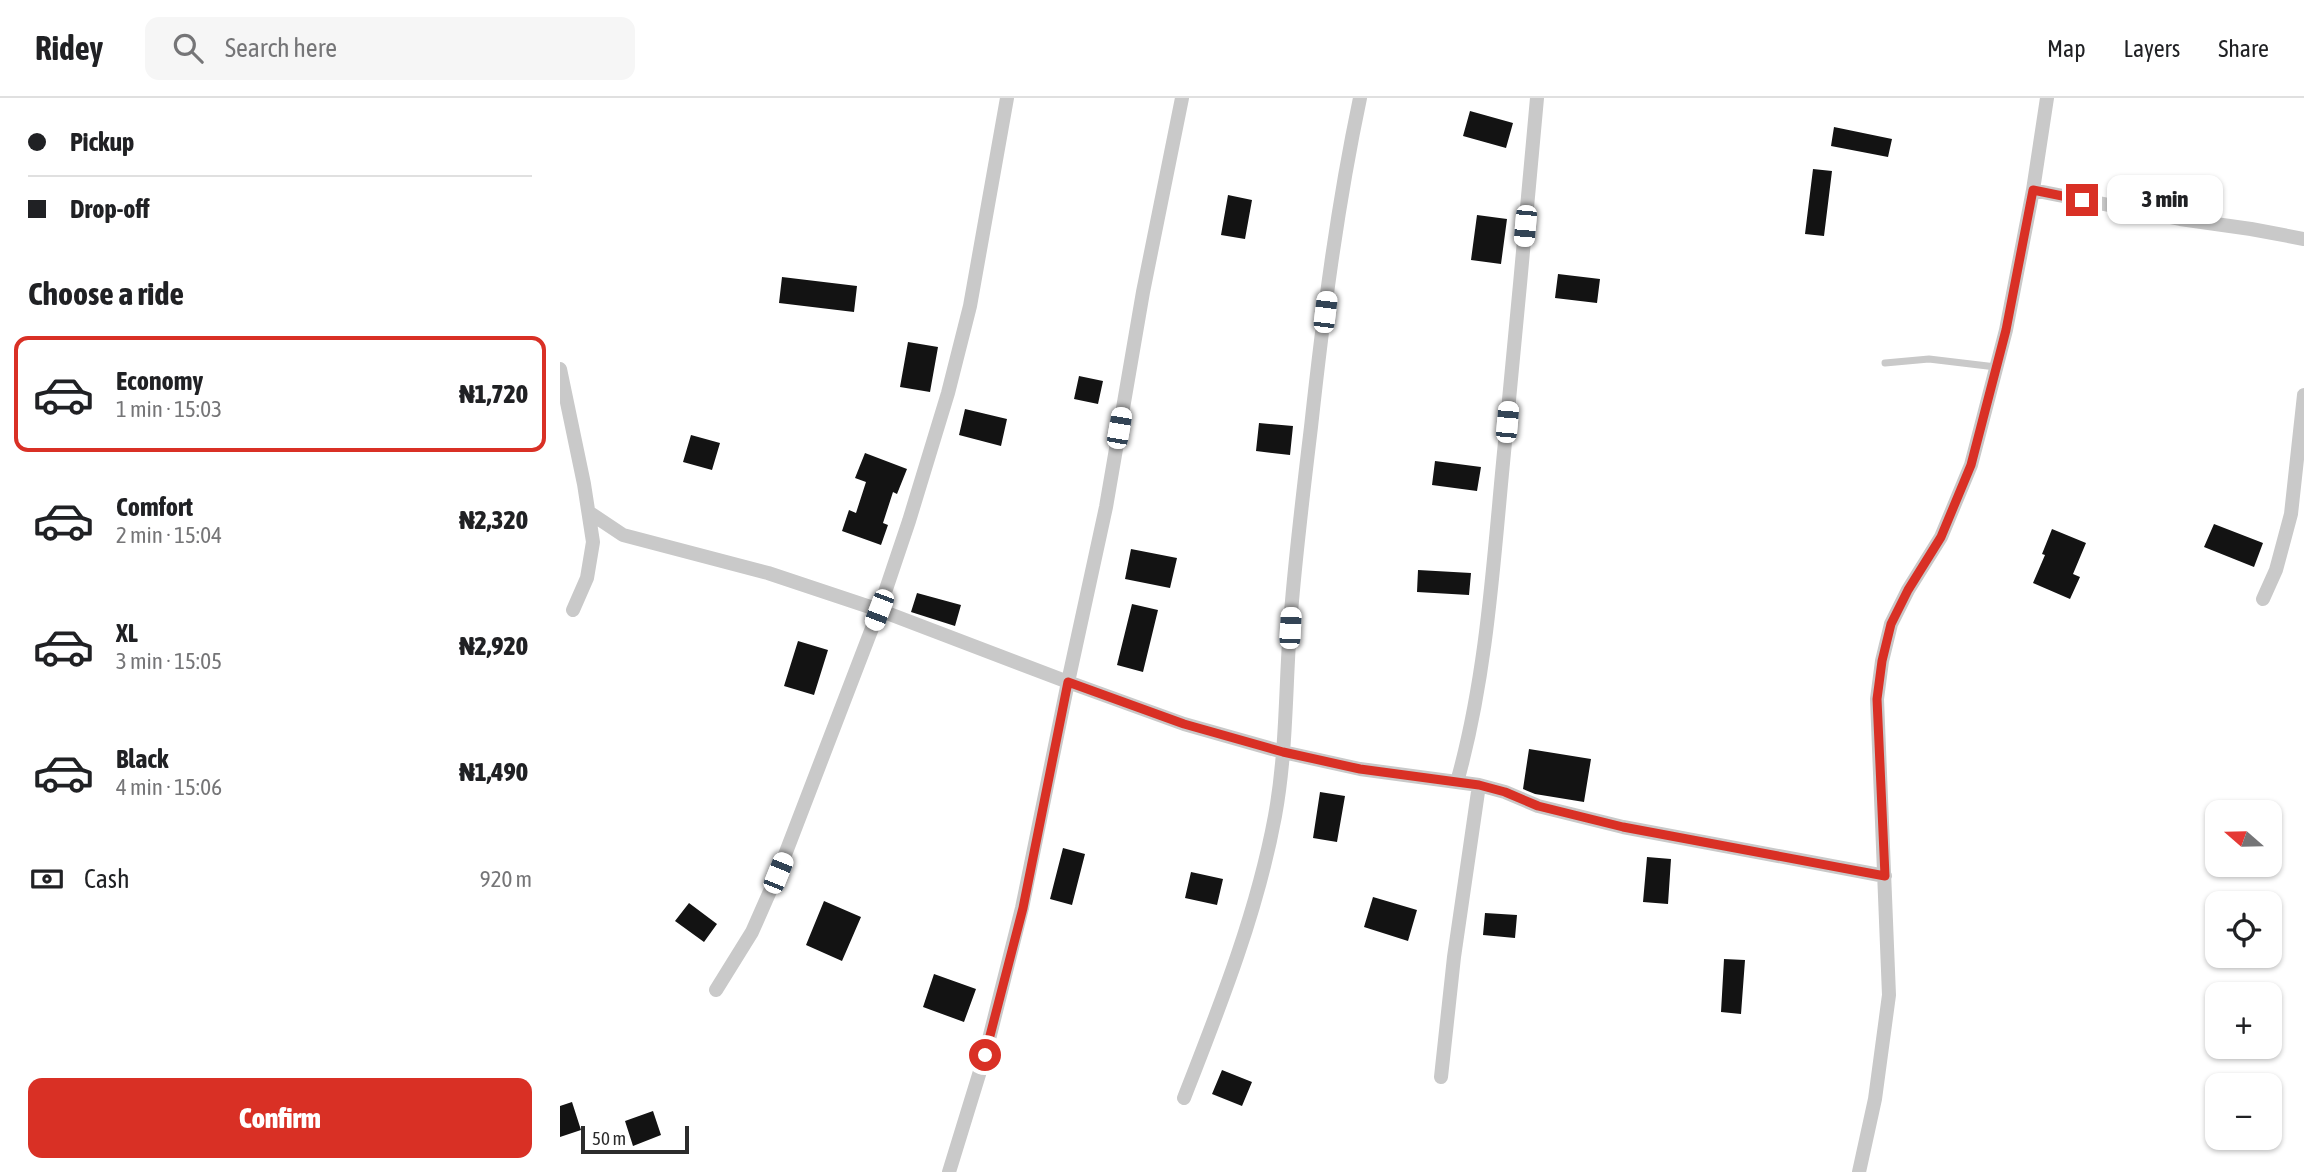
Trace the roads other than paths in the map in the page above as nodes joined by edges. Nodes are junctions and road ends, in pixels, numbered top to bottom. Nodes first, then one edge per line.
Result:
1 (1007, 98) edge
2 (1182, 98) edge
3 (1360, 98) edge
4 (1537, 98) edge
5 (2047, 98) edge
6 (2033, 190) junction
7 (2304, 239) edge
8 (1885, 363) dead end
9 (1996, 367) junction
10 (560, 369) edge
11 (2304, 396) edge
12 (590, 513) junction
13 (623, 535) junction
14 (593, 542) junction
15 (2263, 599) dead end
16 (573, 610) dead end
17 (879, 610) junction
18 (1068, 682) junction
19 (1283, 752) junction
20 (1457, 782) junction
21 (1479, 785) junction
22 (1885, 876) junction
23 (716, 990) dead end
24 (1441, 1077) dead end
25 (1184, 1098) dead end
26 (949, 1172) edge
27 (1859, 1172) edge

1 - 17 street
2 - 18 street
3 - 19 street
4 - 20 street
5 - 6 street
6 - 7 street
6 - 9 street
8 - 9 lane
9 - 22 street
10 - 12 street
11 - 15 street
12 - 13 street
12 - 14 street
13 - 14 street
13 - 17 street
14 - 16 street
17 - 18 street
17 - 23 street
18 - 19 street
18 - 26 street
19 - 20 street
19 - 25 street
20 - 21 street
21 - 22 street
21 - 24 street
22 - 27 street

